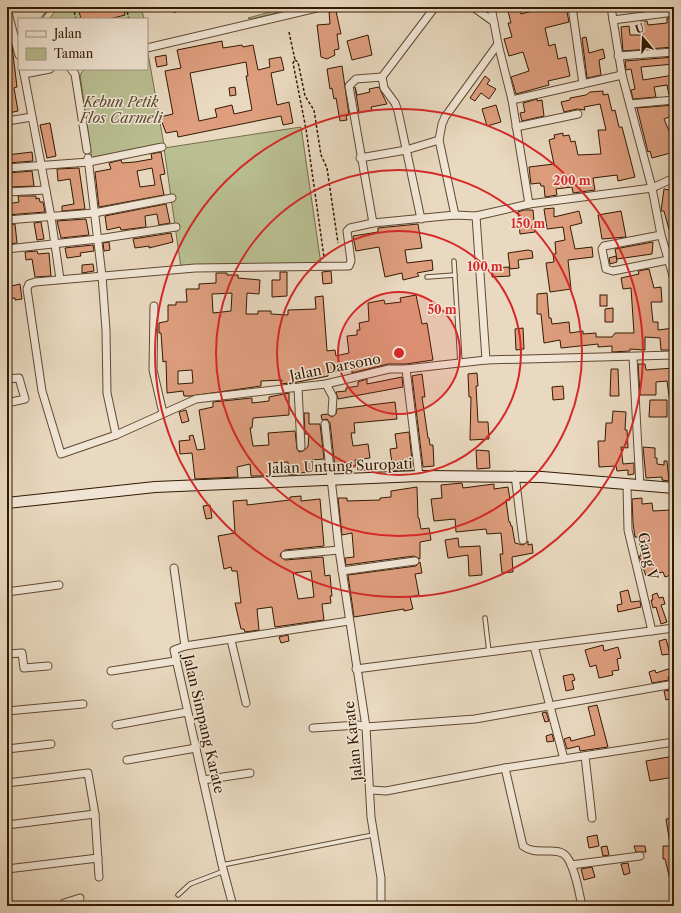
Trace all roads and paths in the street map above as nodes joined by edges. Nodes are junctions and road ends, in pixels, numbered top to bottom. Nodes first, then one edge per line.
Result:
1 (73, 7) edge
2 (126, 7) edge
3 (165, 7) edge
4 (195, 7) edge
5 (321, 7) edge
6 (435, 7) edge
7 (473, 7) edge
8 (491, 7) edge
9 (572, 7) edge
10 (611, 7) edge
11 (7, 9) edge
12 (674, 12) edge
13 (76, 18) edge
14 (128, 18) edge
15 (613, 20) junction
16 (494, 22) junction
17 (289, 32) dead end
18 (498, 44) junction
19 (148, 48) edge
20 (18, 51) edge
21 (674, 52) edge
22 (618, 56) junction
23 (295, 60) junction
24 (41, 70) edge
25 (75, 71) edge
26 (23, 72) edge
27 (622, 76) junction
28 (382, 77) junction
29 (583, 84) junction
30 (512, 100) junction
31 (674, 100) edge
32 (630, 104) junction
33 (578, 114) dead end
34 (32, 117) junction
35 (7, 121) edge
36 (516, 127) junction
37 (439, 140) junction
38 (162, 147) dead end
39 (87, 150) dead end
40 (406, 150) junction
41 (360, 158) junction
42 (88, 160) junction
43 (41, 166) junction
44 (7, 168) edge
45 (674, 178) edge
46 (652, 188) junction
47 (46, 190) junction
48 (7, 192) edge
49 (172, 198) dead end
50 (529, 204) junction
51 (94, 213) junction
52 (455, 215) junction
53 (476, 216) junction
54 (51, 217) junction
55 (421, 219) junction
56 (7, 220) edge
57 (373, 223) junction
58 (176, 227) dead end
59 (661, 235) junction
60 (98, 239) junction
61 (338, 242) dead end
62 (55, 244) junction
63 (7, 249) edge
64 (324, 257) dead end
65 (668, 260) junction
66 (454, 262) dead end
67 (455, 275) junction
68 (102, 276) junction
69 (427, 277) dead end
70 (60, 279) junction
71 (674, 279) edge
72 (154, 306) dead end
73 (674, 355) edge
74 (633, 357) junction
75 (486, 360) junction
76 (460, 364) junction
77 (406, 369) junction
78 (7, 380) edge
79 (326, 384) junction
80 (298, 388) junction
81 (7, 403) edge
82 (332, 412) dead end
83 (163, 413) junction
84 (325, 424) dead end
85 (116, 435) junction
86 (301, 447) dead end
87 (515, 475) junction
88 (419, 476) junction
89 (330, 481) junction
90 (627, 485) junction
91 (640, 486) junction
92 (674, 488) edge
93 (7, 503) edge
94 (523, 540) dead end
95 (339, 550) junction
96 (285, 555) dead end
97 (415, 561) dead end
98 (174, 568) dead end
99 (342, 571) junction
100 (59, 585) dead end
101 (7, 592) edge
102 (485, 618) dead end
103 (349, 621) junction
104 (674, 628) edge
105 (652, 631) junction
106 (231, 640) junction
107 (185, 646) junction
108 (534, 646) junction
109 (489, 652) junction
110 (7, 654) edge
111 (175, 661) junction
112 (48, 666) dead end
113 (356, 669) junction
114 (111, 671) dead end
115 (674, 684) edge
116 (246, 703) dead end
117 (83, 704) dead end
118 (550, 706) junction
119 (7, 711) edge
120 (187, 712) junction
121 (116, 725) dead end
122 (366, 727) junction
123 (313, 728) dead end
124 (674, 742) edge
125 (51, 744) dead end
126 (7, 748) edge
127 (196, 748) junction
128 (585, 756) junction
129 (564, 759) junction
130 (127, 760) dead end
131 (505, 768) junction
132 (250, 773) dead end
133 (203, 780) junction
134 (7, 783) edge
135 (371, 790) junction
136 (95, 814) junction
137 (592, 818) dead end
138 (7, 825) edge
139 (373, 835) junction
140 (640, 856) dead end
141 (98, 858) junction
142 (571, 865) junction
143 (223, 868) junction
144 (7, 869) edge
145 (99, 877) dead end
146 (178, 895) dead end
147 (80, 898) dead end
148 (62, 906) edge
149 (233, 906) edge
150 (381, 906) edge
151 (582, 906) edge

1 - 13 path
2 - 14 path
3 - 4 path
5 - 19 street
6 - 28 street
7 - 16 street
8 - 16 street
9 - 29 street
10 - 15 street
11 - 20 street
12 - 15 street
15 - 22 street
16 - 18 street
17 - 23 path
18 - 30 street
18 - 37 street
21 - 22 street
22 - 27 street
23 - 61 path
23 - 64 path
24 - 26 street
25 - 39 street
26 - 34 street
27 - 29 street
27 - 32 street
28 - 40 street
28 - 41 street
29 - 30 street
30 - 36 street
31 - 32 street
32 - 46 street
33 - 36 street
34 - 35 street
34 - 43 street
36 - 50 street
37 - 40 street
37 - 52 street
38 - 42 street
40 - 41 street
40 - 55 street
41 - 57 street
42 - 43 street
42 - 51 street
43 - 44 street
43 - 47 street
45 - 46 street
46 - 50 street
46 - 59 street
47 - 48 street
47 - 54 street
49 - 51 street
50 - 53 street
51 - 54 street
51 - 60 street
52 - 53 street
52 - 55 street
53 - 75 street
54 - 56 street
54 - 62 street
55 - 57 street
57 - 68 street
58 - 60 street
59 - 65 street
59 - 65 street
60 - 62 street
60 - 68 street
62 - 63 street
62 - 70 street
65 - 71 street
66 - 67 lane
67 - 69 lane
67 - 76 lane
68 - 70 street
68 - 85 street
70 - 85 street, Jalan Darsono
72 - 83 street
73 - 74 street, Jalan Darsono
74 - 75 street, Jalan Darsono
74 - 91 street
75 - 76 street, Jalan Darsono
76 - 77 street, Jalan Darsono
77 - 79 street, Jalan Darsono
77 - 88 street
78 - 81 street
79 - 80 street, Jalan Darsono
79 - 82 street
80 - 83 street, Jalan Darsono
80 - 86 street
83 - 85 street, Jalan Darsono
84 - 89 street, Jalan Karate
87 - 88 main road, Jalan Untung Suropati
87 - 90 main road, Jalan Untung Suropati
87 - 94 street
88 - 89 main road, Jalan Untung Suropati
89 - 93 main road, Jalan Untung Suropati
89 - 95 street, Jalan Karate
90 - 91 main road, Jalan Untung Suropati
90 - 105 street, Gang V
91 - 92 main road, Jalan Untung Suropati
95 - 96 street
95 - 99 street, Jalan Karate
97 - 99 street
98 - 107 street
99 - 103 street, Jalan Karate
100 - 101 street
102 - 109 lane
103 - 106 street, Jalan Simpang Karate
103 - 113 street, Jalan Karate
104 - 105 street
105 - 108 street
106 - 107 street, Jalan Simpang Karate
106 - 116 street
107 - 111 street, Jalan Simpang Karate
108 - 109 street
108 - 118 street
109 - 113 street
110 - 112 street
111 - 114 street
111 - 120 street, Jalan Simpang Karate
113 - 122 street, Jalan Karate
115 - 118 street
117 - 119 street
118 - 122 street
118 - 129 street
120 - 121 street
120 - 127 street, Jalan Simpang Karate
122 - 123 street
122 - 135 street, Jalan Karate
124 - 128 street, Jalan Karate
125 - 126 street
127 - 130 street
127 - 133 street, Jalan Simpang Karate
128 - 129 street, Jalan Karate
128 - 137 street
129 - 131 street, Jalan Karate
131 - 135 street, Jalan Karate
131 - 142 street
132 - 133 street
133 - 143 street, Jalan Simpang Karate
134 - 136 street
135 - 139 street
136 - 138 street
136 - 141 street
139 - 143 lane
139 - 150 street
140 - 142 street
141 - 144 street
141 - 145 street
142 - 151 street
143 - 146 lane
143 - 149 street, Jalan Simpang Karate
147 - 148 street

